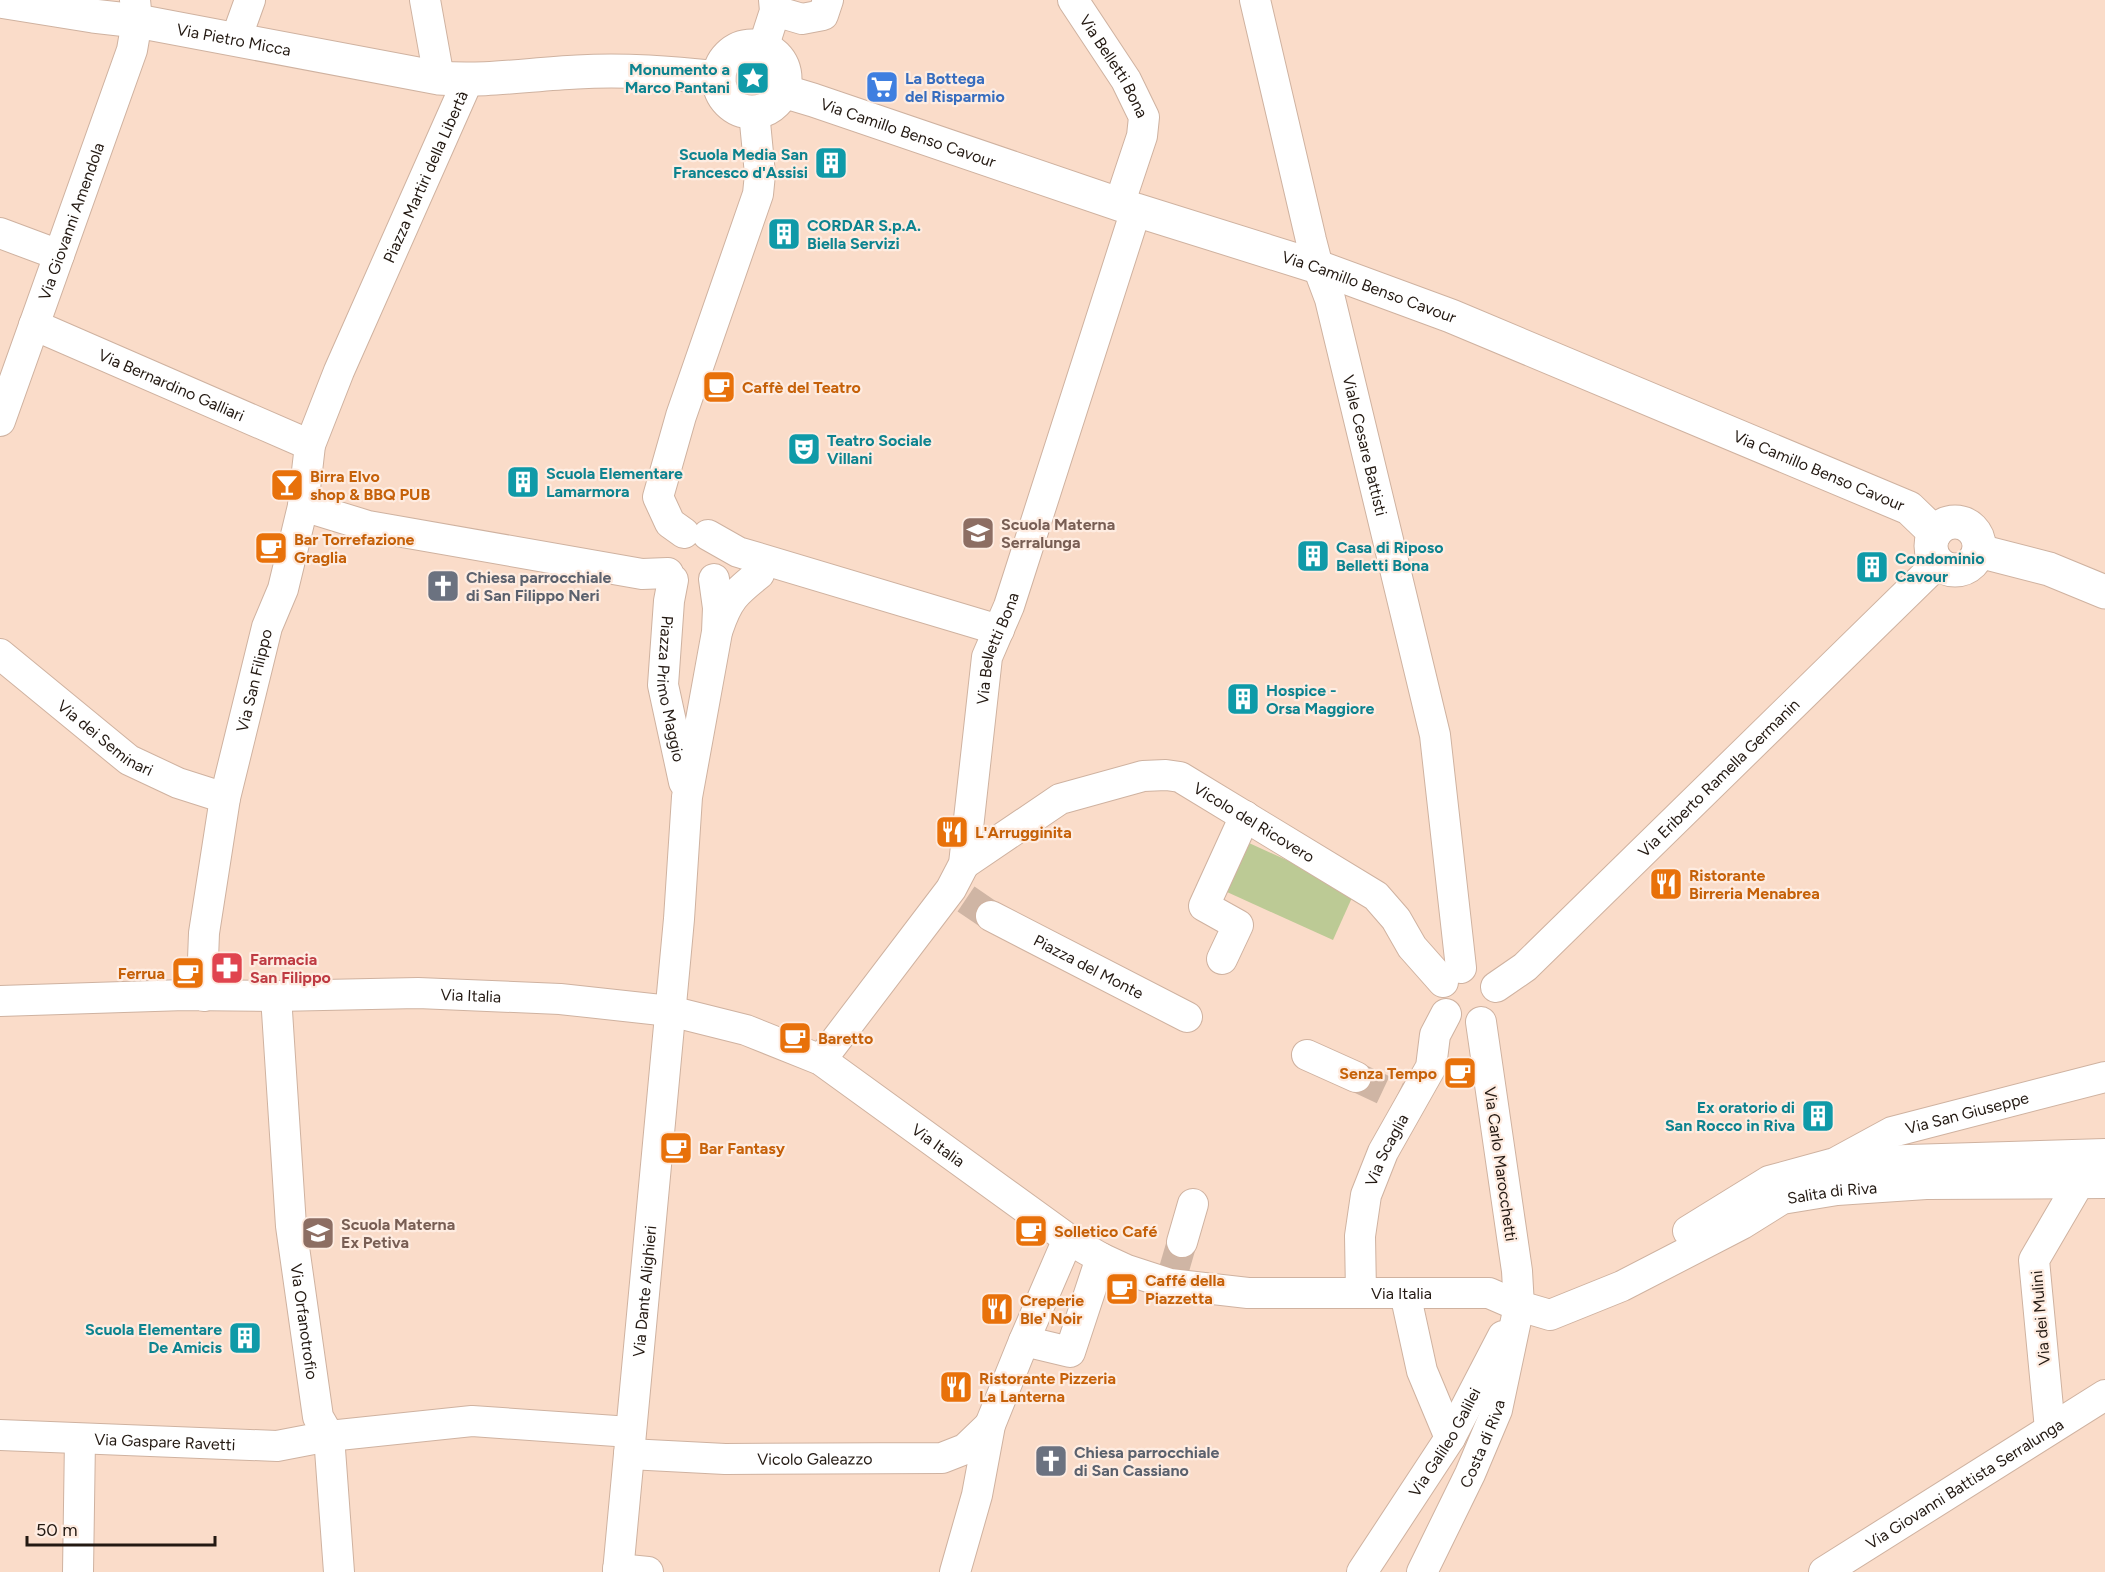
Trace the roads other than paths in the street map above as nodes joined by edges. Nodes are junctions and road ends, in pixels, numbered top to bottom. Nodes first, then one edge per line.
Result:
1 (250, 0) edge
2 (425, 0) edge
3 (828, 0) edge
4 (1073, 0) edge
5 (1255, 0) edge
6 (0, 1) edge
7 (775, 5) edge
8 (136, 10) edge
9 (236, 39) junction
10 (764, 48) junction
11 (719, 78) junction
12 (454, 79) junction
13 (783, 91) junction
14 (754, 112) junction
15 (1127, 208) junction
16 (0, 233) edge
17 (59, 255) junction
18 (1318, 267) junction
19 (34, 325) junction
20 (339, 371) joint
21 (0, 421) edge
22 (310, 445) junction
23 (303, 506) junction
24 (696, 534) junction
25 (1937, 548) junction
26 (813, 573) junction
27 (759, 574) junction
28 (671, 576) junction
29 (716, 576) junction
30 (2105, 592) edge
31 (999, 630) junction
32 (717, 632) junction
33 (0, 654) edge
34 (687, 797) junction
35 (225, 798) junction
36 (1245, 816) junction
37 (960, 884) junction
38 (992, 916) tunnel mouth
39 (1222, 959) dead end
40 (1452, 975) junction
41 (1496, 987) junction
42 (204, 996) junction
43 (276, 996) junction
44 (0, 1001) edge
45 (670, 1011) junction
46 (1446, 1014) junction
47 (1187, 1017) dead end
48 (1481, 1023) junction
49 (1307, 1055) dead end
50 (822, 1060) junction
51 (1356, 1077) tunnel mouth
52 (2105, 1077) edge
53 (2105, 1154) edge
54 (1835, 1162) junction
55 (2092, 1183) edge
56 (1193, 1204) dead end
57 (1068, 1239) junction
58 (1182, 1242) tunnel mouth
59 (1101, 1258) junction
60 (1361, 1293) junction
61 (1406, 1293) junction
62 (1519, 1306) junction
63 (1024, 1341) junction
64 (2105, 1395) edge
65 (990, 1425) junction
66 (2050, 1429) junction
67 (0, 1435) edge
68 (329, 1436) junction
69 (80, 1438) junction
70 (1450, 1438) junction
71 (629, 1443) junction
72 (618, 1570) edge
73 (78, 1572) edge
74 (339, 1572) edge
75 (648, 1572) edge
76 (955, 1572) edge
77 (1362, 1572) edge
78 (1422, 1572) edge
79 (1824, 1572) edge

1 - 9 street
2 - 12 street
3 - 7 street
4 - 15 street, Via Belletti Bona
5 - 18 street, Viale Cesare Battisti
6 - 8 main road, Via Pietro Micca
7 - 10 street
8 - 9 main road, Via Pietro Micca
8 - 17 street, Via Giovanni Amendola
9 - 12 main road, Via Pietro Micca
10 - 11 main road
10 - 13 main road
11 - 12 main road, Piazza Martiri della Libertà
11 - 14 main road
12 - 20 street, Piazza Martiri della Libertà
13 - 14 main road
13 - 15 main road, Via Camillo Benso Cavour
14 - 24 street
15 - 18 main road, Via Camillo Benso Cavour
15 - 31 street, Via Belletti Bona
16 - 17 street
17 - 19 street, Via Giovanni Amendola
18 - 25 main road, Via Camillo Benso Cavour
18 - 40 street, Viale Cesare Battisti
19 - 21 street, Via Giovanni Amendola
19 - 22 street, Via Bernardino Galliari
20 - 22 street, Via San Filippo
22 - 23 street, Via San Filippo
23 - 28 street
23 - 35 street, Via San Filippo
24 - 26 street
24 - 28 street, Piazza Primo Maggio
24 - 29 street, Piazza Primo Maggio
25 - 30 main road
25 - 41 street, Via Eriberto Ramella Germanin
26 - 27 street
26 - 31 street
27 - 29 street
27 - 32 street, Piazza Primo Maggio
28 - 29 street
28 - 34 street, Piazza Primo Maggio
29 - 32 street, Piazza Primo Maggio
31 - 37 street, Via Belletti Bona
32 - 34 street, Piazza Primo Maggio
33 - 35 street, Via dei Seminari
34 - 45 street, Piazza Primo Maggio
35 - 42 street, Via San Filippo
36 - 37 street, Vicolo del Ricovero
36 - 39 street
36 - 40 street, Vicolo del Ricovero
37 - 50 street
38 - 47 street, Piazza del Monte
40 - 41 street
40 - 46 street
41 - 48 street
42 - 43 street, Via Italia
42 - 44 street, Via Italia
43 - 45 street, Via Italia
43 - 68 street, Via Orfanotrofio
45 - 50 street, Via Italia
45 - 71 street, Via Dante Alighieri
46 - 48 street
46 - 60 street, Via Scaglia
48 - 62 street, Via Carlo Marocchetti
49 - 51 street
50 - 57 street, Via Italia
52 - 54 street, Via San Giuseppe
53 - 54 street, Salita di Riva
54 - 62 street
55 - 62 street, Salita di Riva
55 - 66 street, Via dei Mulini
56 - 58 street
57 - 59 street, Via Italia
57 - 63 street
59 - 60 street, Via Italia
59 - 63 street
60 - 61 street, Via Italia
61 - 62 street, Via Italia
61 - 70 street
62 - 70 street, Via Galileo Galilei
62 - 78 street, Costa di Riva
63 - 65 street
64 - 66 street, Via Giovanni Battista Serralunga
65 - 71 street, Vicolo Galeazzo
65 - 76 street
66 - 79 street, Via Giovanni Battista Serralunga
67 - 69 street, Via Gaspare Ravetti
68 - 69 street, Via Gaspare Ravetti
68 - 71 street, Vicolo Galeazzo
68 - 74 street, Via Orfanotrofio
69 - 73 street
70 - 77 street, Via Galileo Galilei
71 - 72 street, Via Dante Alighieri
72 - 75 street

